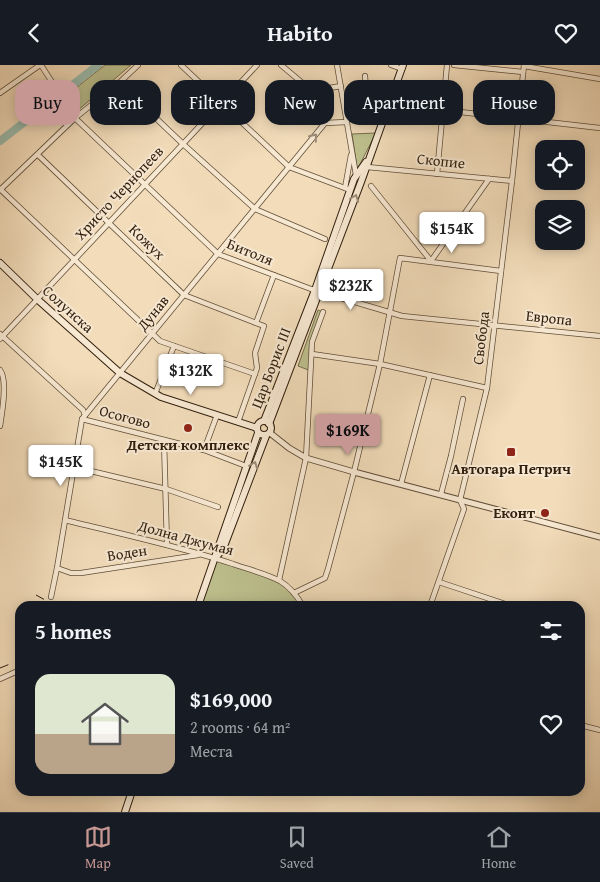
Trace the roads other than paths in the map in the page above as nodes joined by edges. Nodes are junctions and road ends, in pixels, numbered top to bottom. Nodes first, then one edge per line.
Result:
1 (40, 65) edge
2 (138, 65) edge
3 (181, 65) edge
4 (257, 65) edge
5 (281, 65) edge
6 (337, 65) edge
7 (390, 65) edge
8 (447, 65) edge
9 (454, 65) edge
10 (524, 65) edge
11 (403, 67) edge
12 (523, 72) junction
13 (365, 76) dead end
14 (600, 79) edge
15 (50, 80) edge
16 (122, 80) edge
17 (197, 80) edge
18 (243, 80) edge
19 (365, 80) edge
20 (398, 80) edge
21 (446, 80) edge
22 (522, 80) edge
23 (341, 86) junction
24 (0, 93) edge
25 (344, 104) edge
26 (90, 106) edge
27 (80, 114) edge
28 (344, 122) edge
29 (80, 123) edge
30 (161, 123) edge
31 (555, 123) edge
32 (68, 125) edge
33 (201, 125) edge
34 (245, 125) edge
35 (348, 125) edge
36 (382, 125) edge
37 (442, 125) edge
38 (517, 125) edge
39 (600, 128) edge
40 (183, 144) junction
41 (352, 150) junction
42 (38, 155) junction
43 (370, 157) junction
44 (289, 167) junction
45 (367, 167) junction
46 (437, 173) junction
47 (355, 177) junction
48 (488, 179) junction
49 (512, 181) junction
50 (361, 182) junction
51 (145, 184) junction
52 (371, 187) dead end
53 (0, 189) edge
54 (348, 189) junction
55 (255, 209) junction
56 (109, 223) junction
57 (325, 239) dead end
58 (218, 254) junction
59 (75, 259) junction
60 (431, 261) junction
61 (0, 263) edge
62 (501, 271) junction
63 (274, 275) junction
64 (317, 290) junction
65 (184, 295) junction
66 (37, 299) junction
67 (323, 312) dead end
68 (390, 313) junction
69 (256, 323) junction
70 (495, 325) junction
71 (152, 334) junction
72 (600, 336) edge
73 (1, 337) edge
74 (174, 346) junction
75 (312, 354) junction
76 (380, 363) junction
77 (0, 370) edge
78 (120, 373) junction
79 (255, 374) junction
80 (430, 375) junction
81 (487, 388) junction
82 (155, 394) junction
83 (463, 399) dead end
84 (217, 415) junction
85 (84, 417) junction
86 (238, 422) junction
87 (267, 422) junction
88 (0, 426) edge
89 (258, 430) junction
90 (268, 434) junction
91 (164, 440) junction
92 (204, 451) junction
93 (306, 458) junction
94 (246, 466) junction
95 (74, 467) junction
96 (354, 472) junction
97 (401, 484) junction
98 (166, 489) junction
99 (441, 494) junction
100 (460, 500) junction
101 (218, 507) dead end
102 (65, 520) junction
103 (600, 537) edge
104 (167, 545) junction
105 (201, 554) junction
106 (215, 558) junction
107 (57, 569) junction
108 (279, 580) junction
109 (439, 582) junction
110 (294, 593) junction
111 (50, 597) dead end
112 (200, 601) edge
113 (300, 601) edge
114 (432, 601) edge
115 (496, 601) edge
116 (15, 672) edge
117 (0, 679) edge
118 (585, 726) edge
119 (600, 730) edge
120 (130, 796) edge
121 (125, 812) edge

1 - 15 street, Битоля
1 - 24 street
2 - 16 street
3 - 17 street
4 - 18 street, Христо Чернопеев
5 - 23 street
6 - 23 street, Цар Борис III
7 - 11 street
8 - 21 street
9 - 12 street
10 - 12 street, Свобода
10 - 14 street
11 - 20 main road
12 - 22 street, Свобода
13 - 19 street
23 - 25 street, Цар Борис III
26 - 27 street
44 -> 28 street, Дунав
29 - 51 street, Битоля
30 - 40 street
31 - 39 street
32 - 42 street
33 - 40 street, Христо Чернопеев
34 - 44 street
35 - 41 street, Цар Борис III
36 - 43 main road
37 - 46 street
38 - 49 street, Свобода
40 - 51 street, Христо Чернопеев
40 - 55 street
41 - 47 street, Цар Борис III
41 - 54 street
42 - 53 street
42 - 56 street, Кожух
43 - 45 main road, Цар Борис III
43 - 47 main road
44 - 54 street
44 - 55 street, Дунав
45 - 46 street, Скопие
45 - 50 main road, Цар Борис III
46 - 48 street, Скопие
47 - 50 main road
47 - 54 main road, Цар Борис III
48 - 49 street, Скопие
48 - 60 street
49 - 62 street, Свобода
64 -> 50 main road, Цар Борис III
51 - 56 street, Христо Чернопеев
51 - 58 street, Битоля
52 - 60 street
53 - 59 street
54 - 64 main road, Цар Борис III
55 - 57 street
55 - 58 street, Дунав
56 - 59 street, Христо Чернопеев
56 - 65 street, Кожух
58 - 63 street, Битоля
58 - 65 street, Дунав
59 - 66 street, Христо Чернопеев
59 - 71 street
60 - 62 street
60 - 68 street
61 - 66 main road, Солунска
62 - 70 street, Свобода
63 - 64 street, Битоля
63 - 69 street
64 - 68 street, Битоля
64 - 87 main road, Цар Борис III
65 - 69 street, Кожух
65 - 71 street, Дунав
66 - 73 street, Христо Чернопеев
66 - 78 main road, Солунска
67 - 75 street
68 - 70 street, Битоля
68 - 76 street
69 - 79 street
70 - 72 street, Европа
70 - 81 street, Свобода
71 - 74 street
71 - 78 street, Дунав
73 - 85 street
74 - 79 street
74 - 82 street
75 - 76 street
75 - 93 street
76 - 80 street
76 - 96 street
77 - 88 street
78 - 82 main road, Солунска
78 - 85 street, Дунав
79 - 86 street
80 - 81 street
80 - 97 street
81 - 100 street, Свобода
82 - 84 main road, Солунска
83 - 99 street
84 - 86 main road, Солунска
84 - 92 street
85 - 91 street, Осогово
85 - 95 street
86 - 89 main road, Солунска
87 - 89 main road
87 - 90 main road
89 - 90 main road
89 - 94 main road
90 - 93 street
106 -> 90 main road
91 - 92 street, Осогово
91 - 98 street
92 - 94 street, Осогово
93 - 96 street
93 - 108 street
94 - 106 main road
95 - 98 street
95 - 102 street
96 - 97 street
96 - 110 street
97 - 99 street
98 - 101 street
98 - 104 street
99 - 100 street
100 - 103 street
100 - 109 street, Свобода
102 - 104 street, Долна Джумая
102 - 107 street
104 - 105 street, Долна Джумая
105 - 106 street, Долна Джумая
105 - 107 street, Воден
106 - 108 street, Долна Джумая
106 - 112 main road
107 - 111 street
108 - 110 street, Долна Джумая
109 - 114 street, Свобода
109 - 115 street
110 - 113 street, Долна Джумая
116 - 117 street
118 - 119 street
120 - 121 main road

